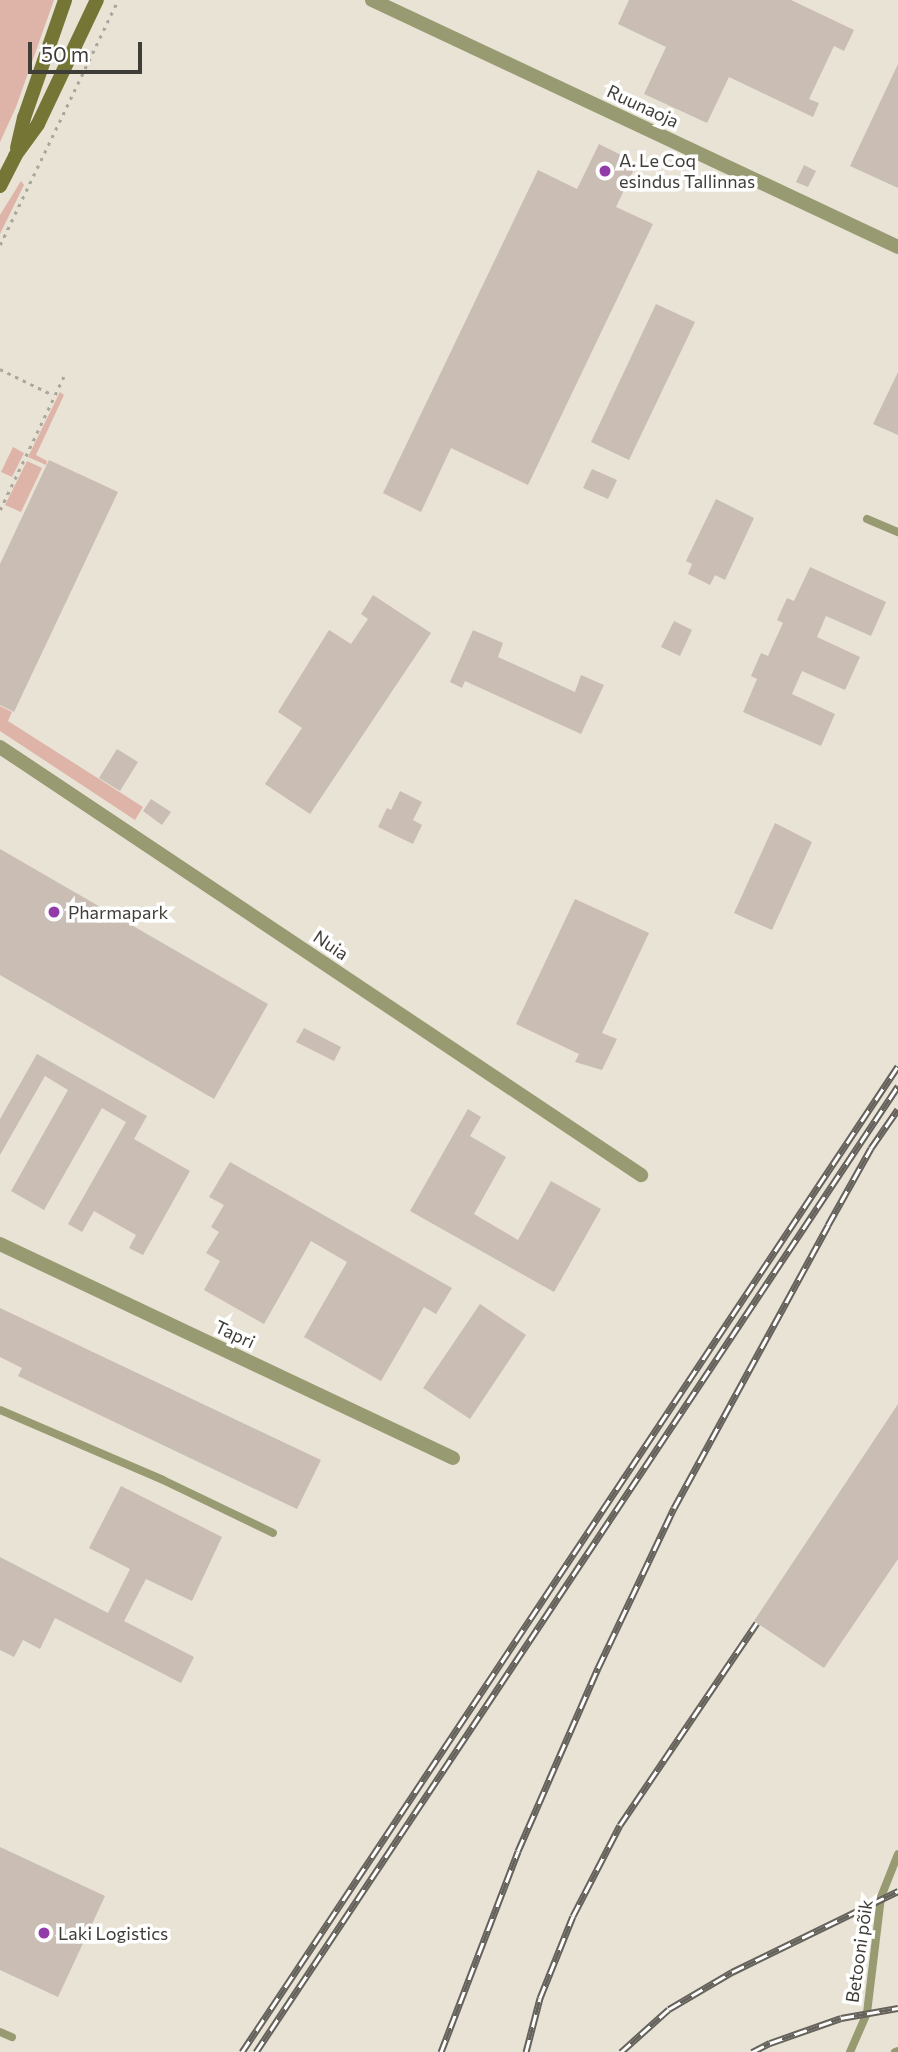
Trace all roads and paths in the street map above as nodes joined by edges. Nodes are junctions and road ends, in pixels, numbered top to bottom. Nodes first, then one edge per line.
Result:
1 (65, 0) edge
2 (97, 0) edge
3 (118, 0) edge
4 (372, 0) edge
5 (15, 156) junction
6 (0, 187) edge
7 (0, 245) edge
8 (898, 247) edge
9 (0, 369) edge
10 (64, 376) dead end
11 (55, 396) junction
12 (0, 510) edge
13 (867, 519) dead end
14 (898, 532) edge
15 (0, 747) edge
16 (641, 1175) dead end
17 (0, 1244) edge
18 (0, 1410) edge
19 (453, 1458) dead end
20 (273, 1533) dead end
21 (898, 1854) edge
22 (0, 2032) edge
23 (12, 2037) dead end
24 (850, 2052) edge

1 - 5 main road
2 - 5 main road
3 - 7 path
4 - 8 street, Ruunaoja
5 - 6 main road
9 - 11 path
10 - 11 path
11 - 12 path
13 - 14 lane
15 - 16 street, Nuia
17 - 19 street, Tapri
18 - 20 lane
21 - 24 lane, Betooni põik
22 - 23 lane

